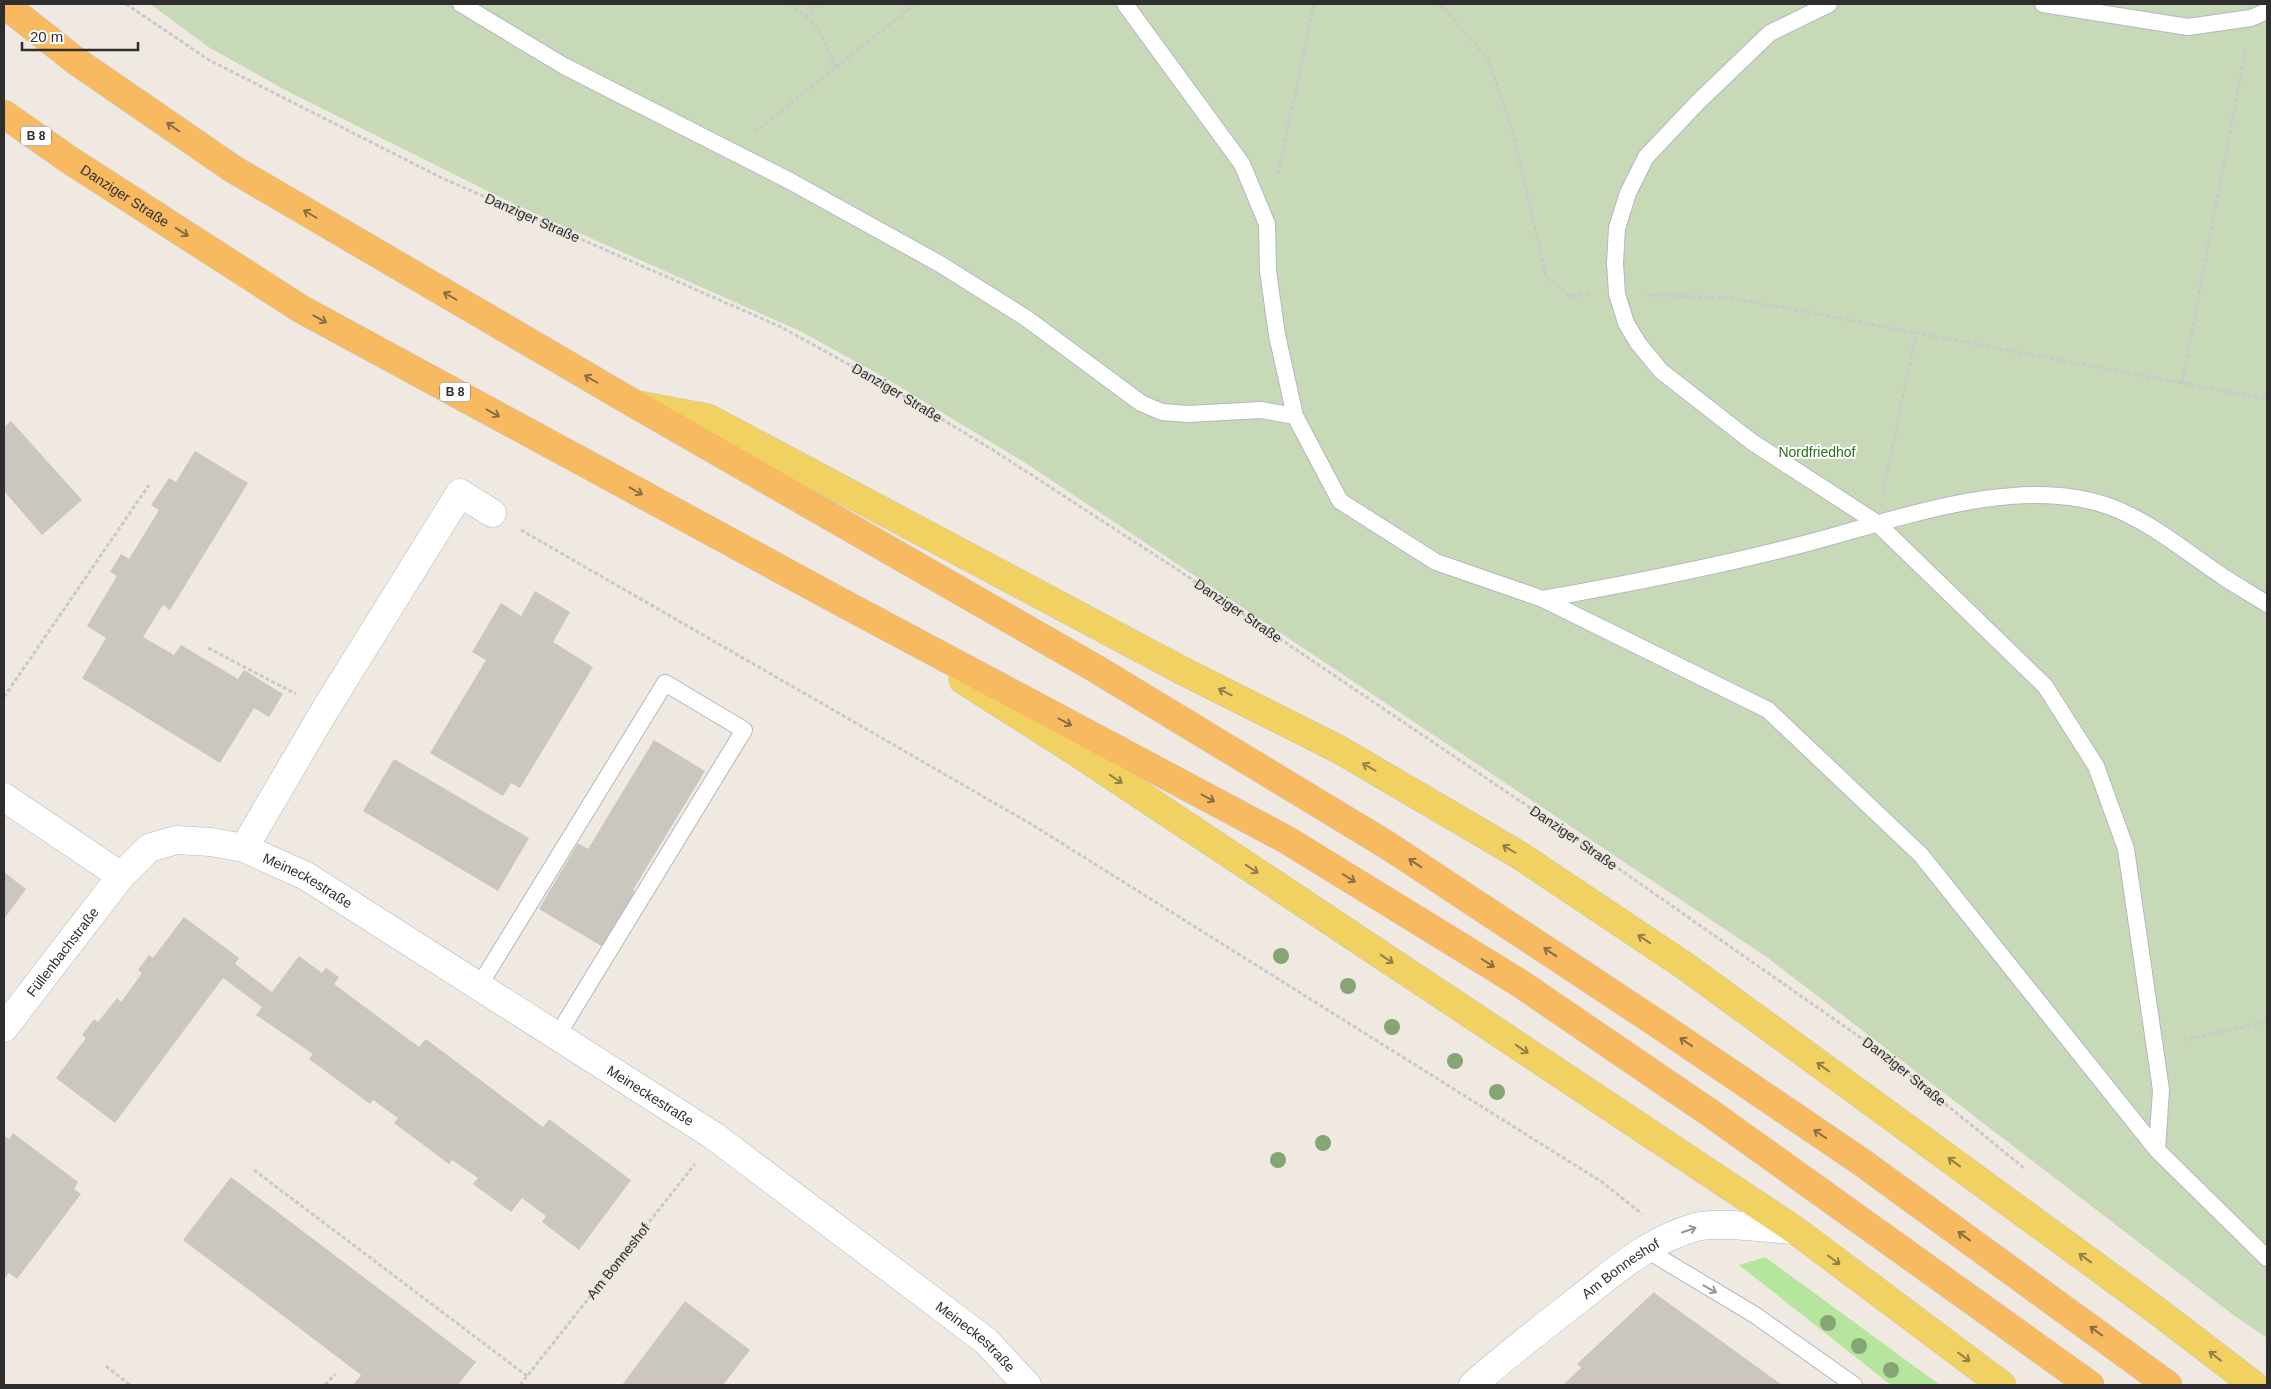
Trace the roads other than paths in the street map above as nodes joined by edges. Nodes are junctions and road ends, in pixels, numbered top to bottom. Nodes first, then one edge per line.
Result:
1 (4, 4) edge
2 (460, 4) edge
3 (1125, 4) edge
4 (1829, 4) edge
5 (2043, 4) edge
6 (2267, 10) edge
7 (4, 114) edge
8 (633, 404) junction
9 (1295, 416) junction
10 (492, 513) road end
11 (1877, 523) junction
12 (1544, 599) junction
13 (2267, 604) edge
14 (852, 608) junction
15 (4, 797) edge
16 (244, 848) junction
17 (120, 876) junction
18 (479, 986) junction
19 (4, 1028) edge
20 (556, 1036) junction
21 (2157, 1150) junction
22 (1795, 1230) junction
23 (1644, 1249) junction
24 (2267, 1258) edge
25 (1028, 1385) edge
26 (1473, 1385) edge
27 (1854, 1385) edge
28 (2002, 1385) edge
29 (2090, 1385) edge
30 (2168, 1385) edge
31 (2254, 1385) edge

8 -> 1 highway
2 - 9 lane
3 - 9 lane
4 - 11 lane
5 - 6 lane
7 -> 14 highway, Danziger Straße / B 8
30 -> 8 highway
31 -> 8 main road
9 - 12 lane
10 - 16 street
11 - 12 lane
11 - 13 lane
11 - 21 lane
12 - 21 lane
14 -> 22 main road, Danziger Straße
14 -> 29 highway, Danziger Straße
15 - 17 street
16 - 17 street, Meineckestraße
16 - 18 street, Meineckestraße
17 - 19 street, Füllenbachstraße
18 - 20 street, Meineckestraße
18 - 20 lane
20 - 25 street, Meineckestraße
21 - 24 lane
23 -> 22 street, Am Bonneshof
22 -> 28 main road, Danziger Straße
23 - 26 street, Am Bonneshof
23 -> 27 lane

